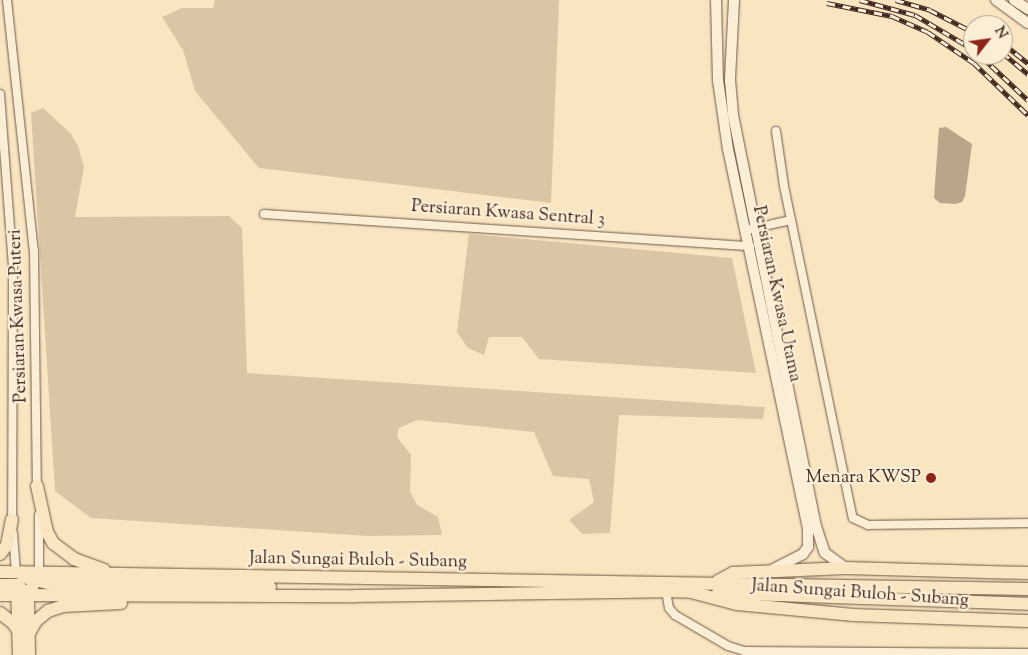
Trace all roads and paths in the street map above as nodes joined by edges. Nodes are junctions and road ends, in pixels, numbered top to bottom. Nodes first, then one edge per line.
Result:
1 (7, 0) edge
2 (716, 0) edge
3 (734, 0) edge
4 (996, 0) edge
5 (1014, 0) edge
6 (1028, 9) edge
7 (1028, 22) edge
8 (0, 94) edge
9 (776, 131) dead end
10 (4, 140) junction
11 (0, 148) edge
12 (0, 186) edge
13 (8, 195) junction
14 (264, 214) dead end
15 (791, 220) junction
16 (758, 227) junction
17 (746, 230) junction
18 (750, 246) junction
19 (36, 486) junction
20 (12, 520) junction
21 (1028, 523) edge
22 (0, 554) edge
23 (846, 568) junction
24 (770, 571) junction
25 (0, 572) edge
26 (1028, 573) edge
27 (126, 575) junction
28 (37, 577) junction
29 (715, 582) junction
30 (0, 584) edge
31 (20, 587) junction
32 (1028, 588) edge
33 (758, 589) junction
34 (666, 591) junction
35 (691, 592) junction
36 (426, 594) junction
37 (0, 595) edge
38 (199, 595) junction
39 (1028, 604) edge
40 (0, 613) edge
41 (1028, 621) edge
42 (24, 633) junction
43 (1028, 653) edge
44 (19, 655) edge
45 (29, 655) edge

1 - 19 street, Persiaran Kwasa Puteri
2 - 17 street, Persiaran Kwasa Utama
3 - 16 street, Persiaran Kwasa Utama
4 - 7 street
5 - 6 street
8 - 10 street, Persiaran Kwasa Puteri
9 - 15 street
10 - 11 street
10 - 13 street, Persiaran Kwasa Puteri
12 - 13 street
13 - 20 street, Persiaran Kwasa Puteri
14 - 18 street, Persiaran Kwasa Sentral 3
15 - 16 street
15 - 21 street
16 - 17 street
16 - 23 street, Persiaran Kwasa Utama
17 - 18 street, Persiaran Kwasa Utama
18 - 24 street, Persiaran Kwasa Utama
19 - 27 main road
19 - 28 street, Persiaran Kwasa Puteri
20 - 22 main road
20 - 31 street, Persiaran Kwasa Puteri
23 - 24 main road, Jalan Sungai Buloh - Subang
23 - 26 main road, Jalan Sungai Buloh - Subang
24 - 29 main road, Jalan Sungai Buloh - Subang
25 - 31 main road, Jalan Sungai Buloh - Subang
27 - 28 main road, Jalan Sungai Buloh - Subang
27 - 29 main road, Jalan Sungai Buloh - Subang
28 - 31 main road
28 - 31 main road
28 - 36 main road
29 - 33 main road, Jalan Sungai Buloh - Subang
30 - 31 main road
31 - 37 main road, Jalan Sungai Buloh - Subang
31 - 38 main road, Jalan Sungai Buloh - Subang
31 - 42 main road
32 - 33 main road, Jalan Sungai Buloh - Subang
33 - 35 main road, Jalan Sungai Buloh - Subang
33 - 39 main road, Jalan Sungai Buloh - Subang
34 - 35 main road, Jalan Sungai Buloh - Subang
34 - 36 main road, Jalan Sungai Buloh - Subang
34 - 43 street
35 - 41 main road, Jalan Sungai Buloh - Subang
36 - 38 main road, Jalan Sungai Buloh - Subang
38 - 42 main road
40 - 42 main road
42 - 44 main road
42 - 45 main road

